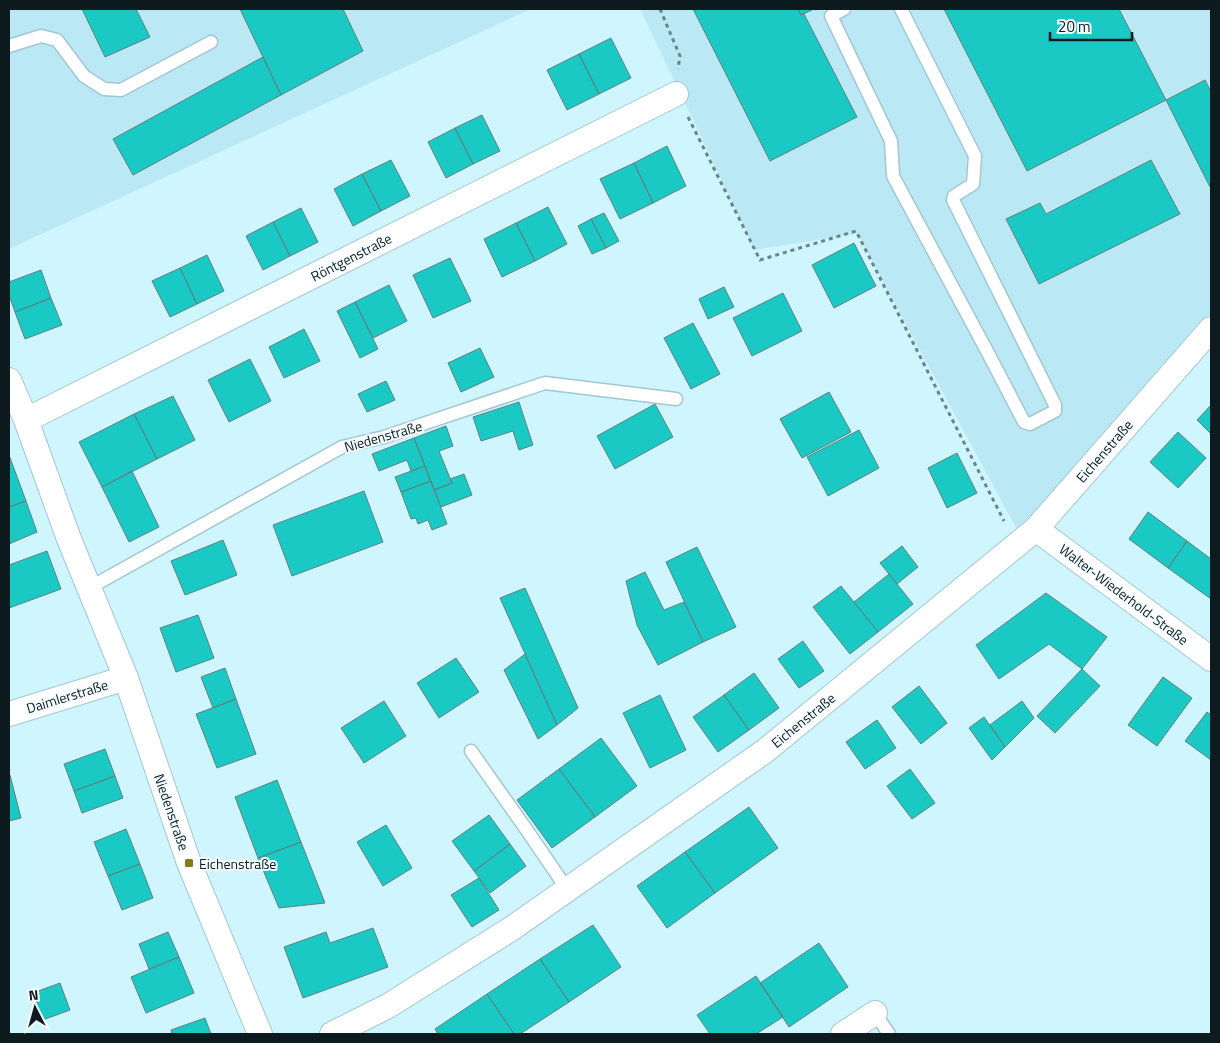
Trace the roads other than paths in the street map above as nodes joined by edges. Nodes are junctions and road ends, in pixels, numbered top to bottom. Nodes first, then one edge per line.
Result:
1 (844, 9) edge
2 (901, 9) edge
3 (211, 42) dead end
4 (9, 46) edge
5 (676, 94) road end
6 (1211, 329) edge
7 (9, 380) edge
8 (676, 399) dead end
9 (26, 420) junction
10 (1036, 529) junction
11 (89, 588) junction
12 (1211, 659) edge
13 (126, 678) junction
14 (9, 714) edge
15 (471, 751) dead end
16 (567, 889) junction
17 (875, 1013) joint
18 (260, 1034) edge
19 (332, 1034) edge
20 (843, 1034) edge
21 (889, 1034) edge

1 - 2 lane
3 - 4 lane
5 - 9 street, Röntgenstraße
6 - 10 street, Eichenstraße
7 - 9 street, Niedenstraße
8 - 11 lane, Niedenstraße
9 - 11 street, Niedenstraße
10 - 12 street, Walter-Wiederhold-Straße
10 - 16 street, Eichenstraße
11 - 13 street, Niedenstraße
13 - 14 street, Daimlerstraße
13 - 18 street, Niedenstraße
15 - 16 lane
16 - 19 street, Eichenstraße
17 - 20 street
17 - 21 lane

